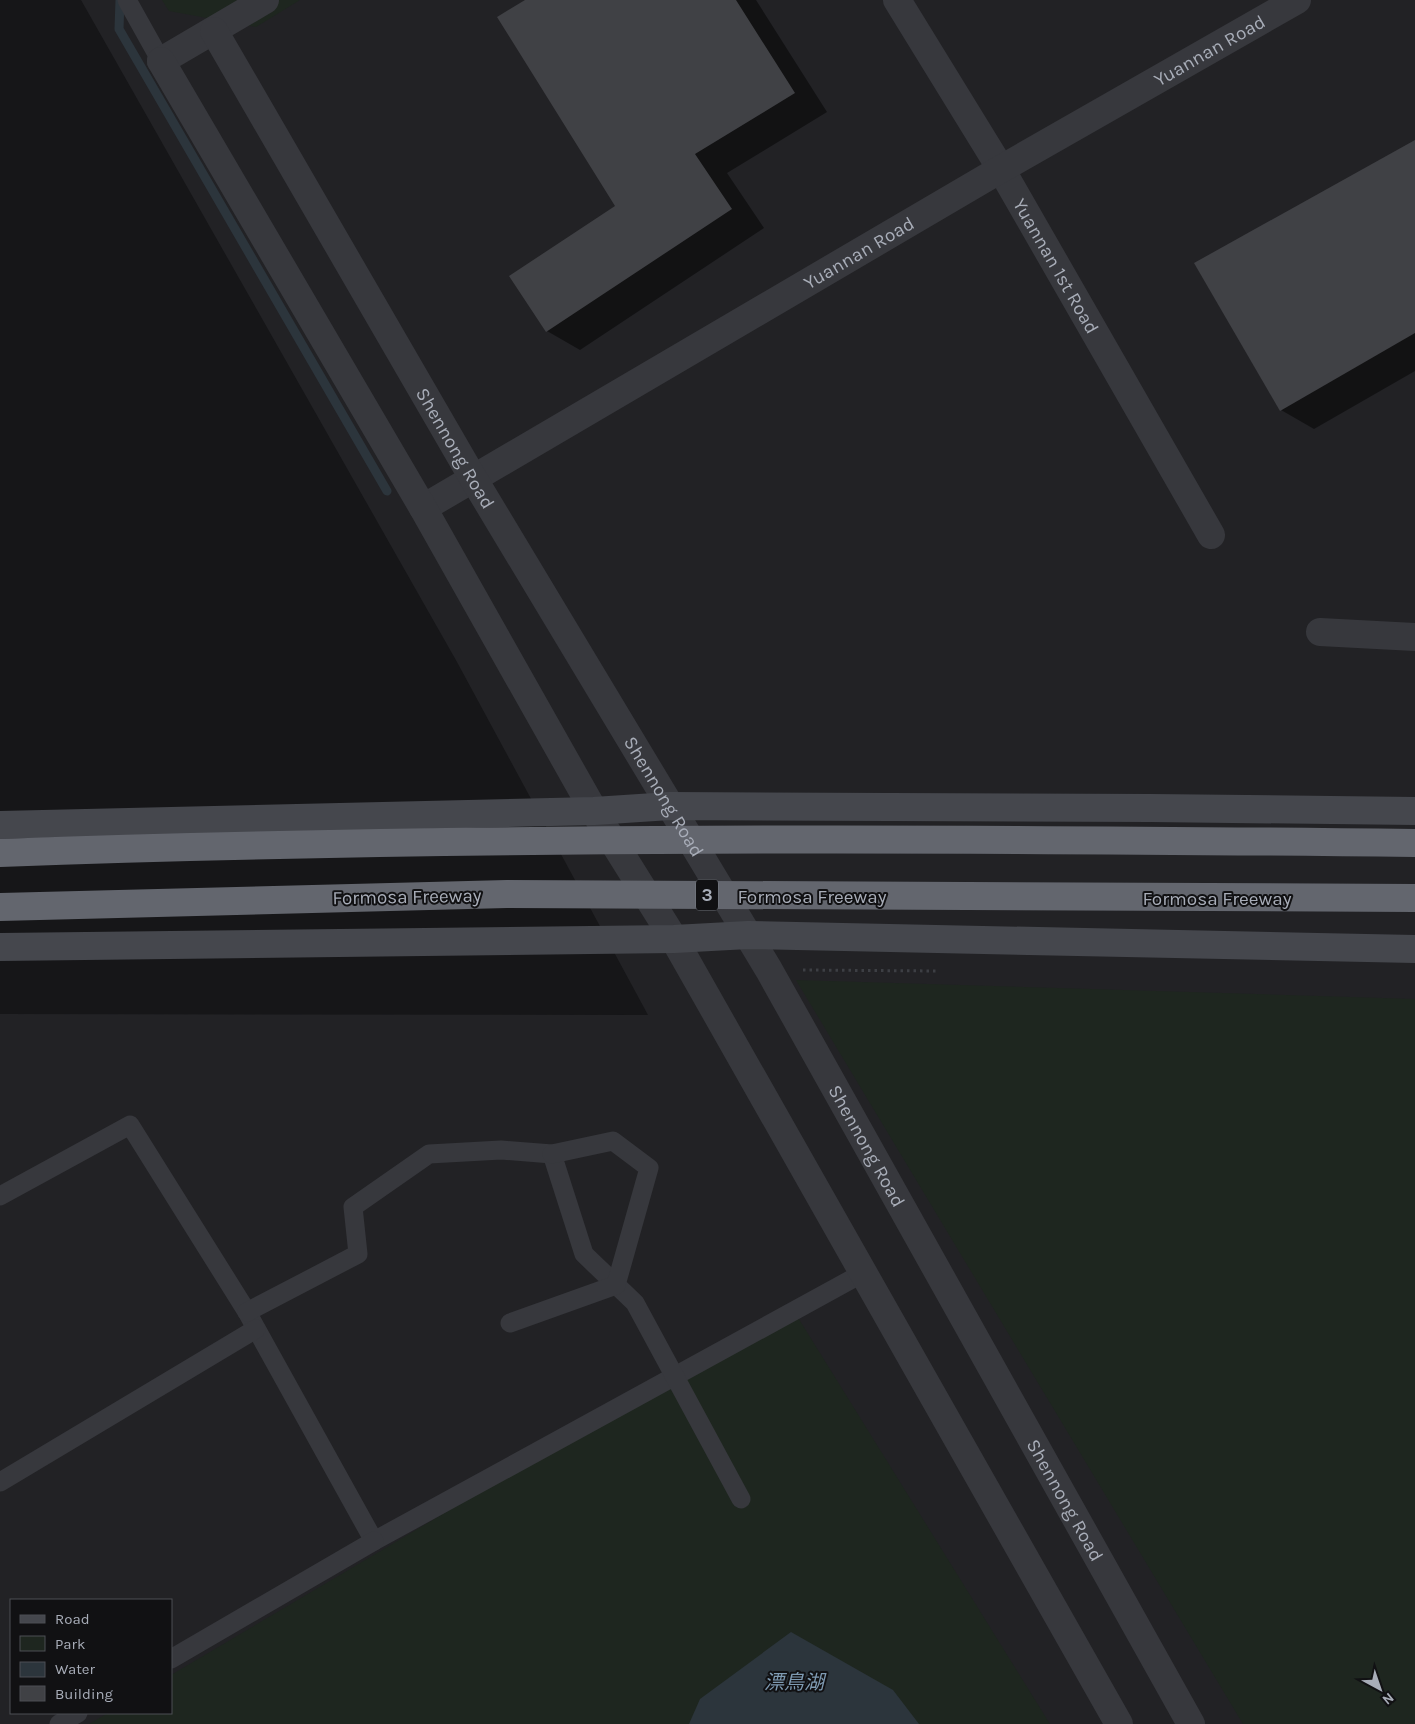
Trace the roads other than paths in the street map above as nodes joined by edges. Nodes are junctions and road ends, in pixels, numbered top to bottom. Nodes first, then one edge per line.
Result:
1 (127, 0) edge
2 (265, 0) edge
3 (897, 0) edge
4 (1297, 0) edge
5 (214, 31) junction
6 (161, 61) junction
7 (1001, 169) junction
8 (472, 478) junction
9 (423, 508) junction
10 (1211, 535) dead end
11 (1320, 632) dead end
12 (1415, 637) edge
13 (670, 806) junction
14 (594, 811) junction
15 (1415, 811) edge
16 (0, 825) edge
17 (1415, 843) edge
18 (0, 853) edge
19 (1415, 898) edge
20 (0, 907) edge
21 (748, 935) junction
22 (674, 938) junction
23 (0, 947) edge
24 (1415, 949) edge
25 (552, 1154) junction
26 (0, 1196) edge
27 (863, 1273) junction
28 (616, 1285) junction
29 (247, 1312) junction
30 (510, 1323) dead end
31 (256, 1330) junction
32 (674, 1376) junction
33 (0, 1482) edge
34 (740, 1499) dead end
35 (374, 1541) junction
36 (172, 1658) edge
37 (76, 1714) edge
38 (59, 1724) edge
39 (1119, 1724) edge
40 (1191, 1724) edge

1 - 6 lane
2 - 5 street
3 - 7 street, Yuannan 1st Road
4 - 7 street, Yuannan Road
5 - 6 street
5 - 8 street, Shennong Road
6 - 9 street
7 - 8 street, Yuannan Road
7 - 10 street, Yuannan 1st Road
8 - 9 street, Yuannan Road
8 - 13 street, Shennong Road
9 - 14 street
11 - 12 street
13 - 14 main road
13 - 15 main road
13 - 21 street, Shennong Road
14 - 16 main road
14 - 22 street
17 - 18 highway, bridge
19 - 20 highway, Formosa Freeway / 3, bridge
21 - 22 main road
21 - 24 main road
21 - 40 street, Shennong Road
22 - 23 main road
22 - 27 street
25 - 28 lane
25 - 28 lane
25 - 29 lane
26 - 29 lane
27 - 32 lane
27 - 39 street
28 - 30 lane
28 - 32 lane
29 - 31 lane
31 - 33 lane
31 - 35 lane
32 - 34 lane
32 - 35 lane
35 - 36 lane
37 - 38 lane

